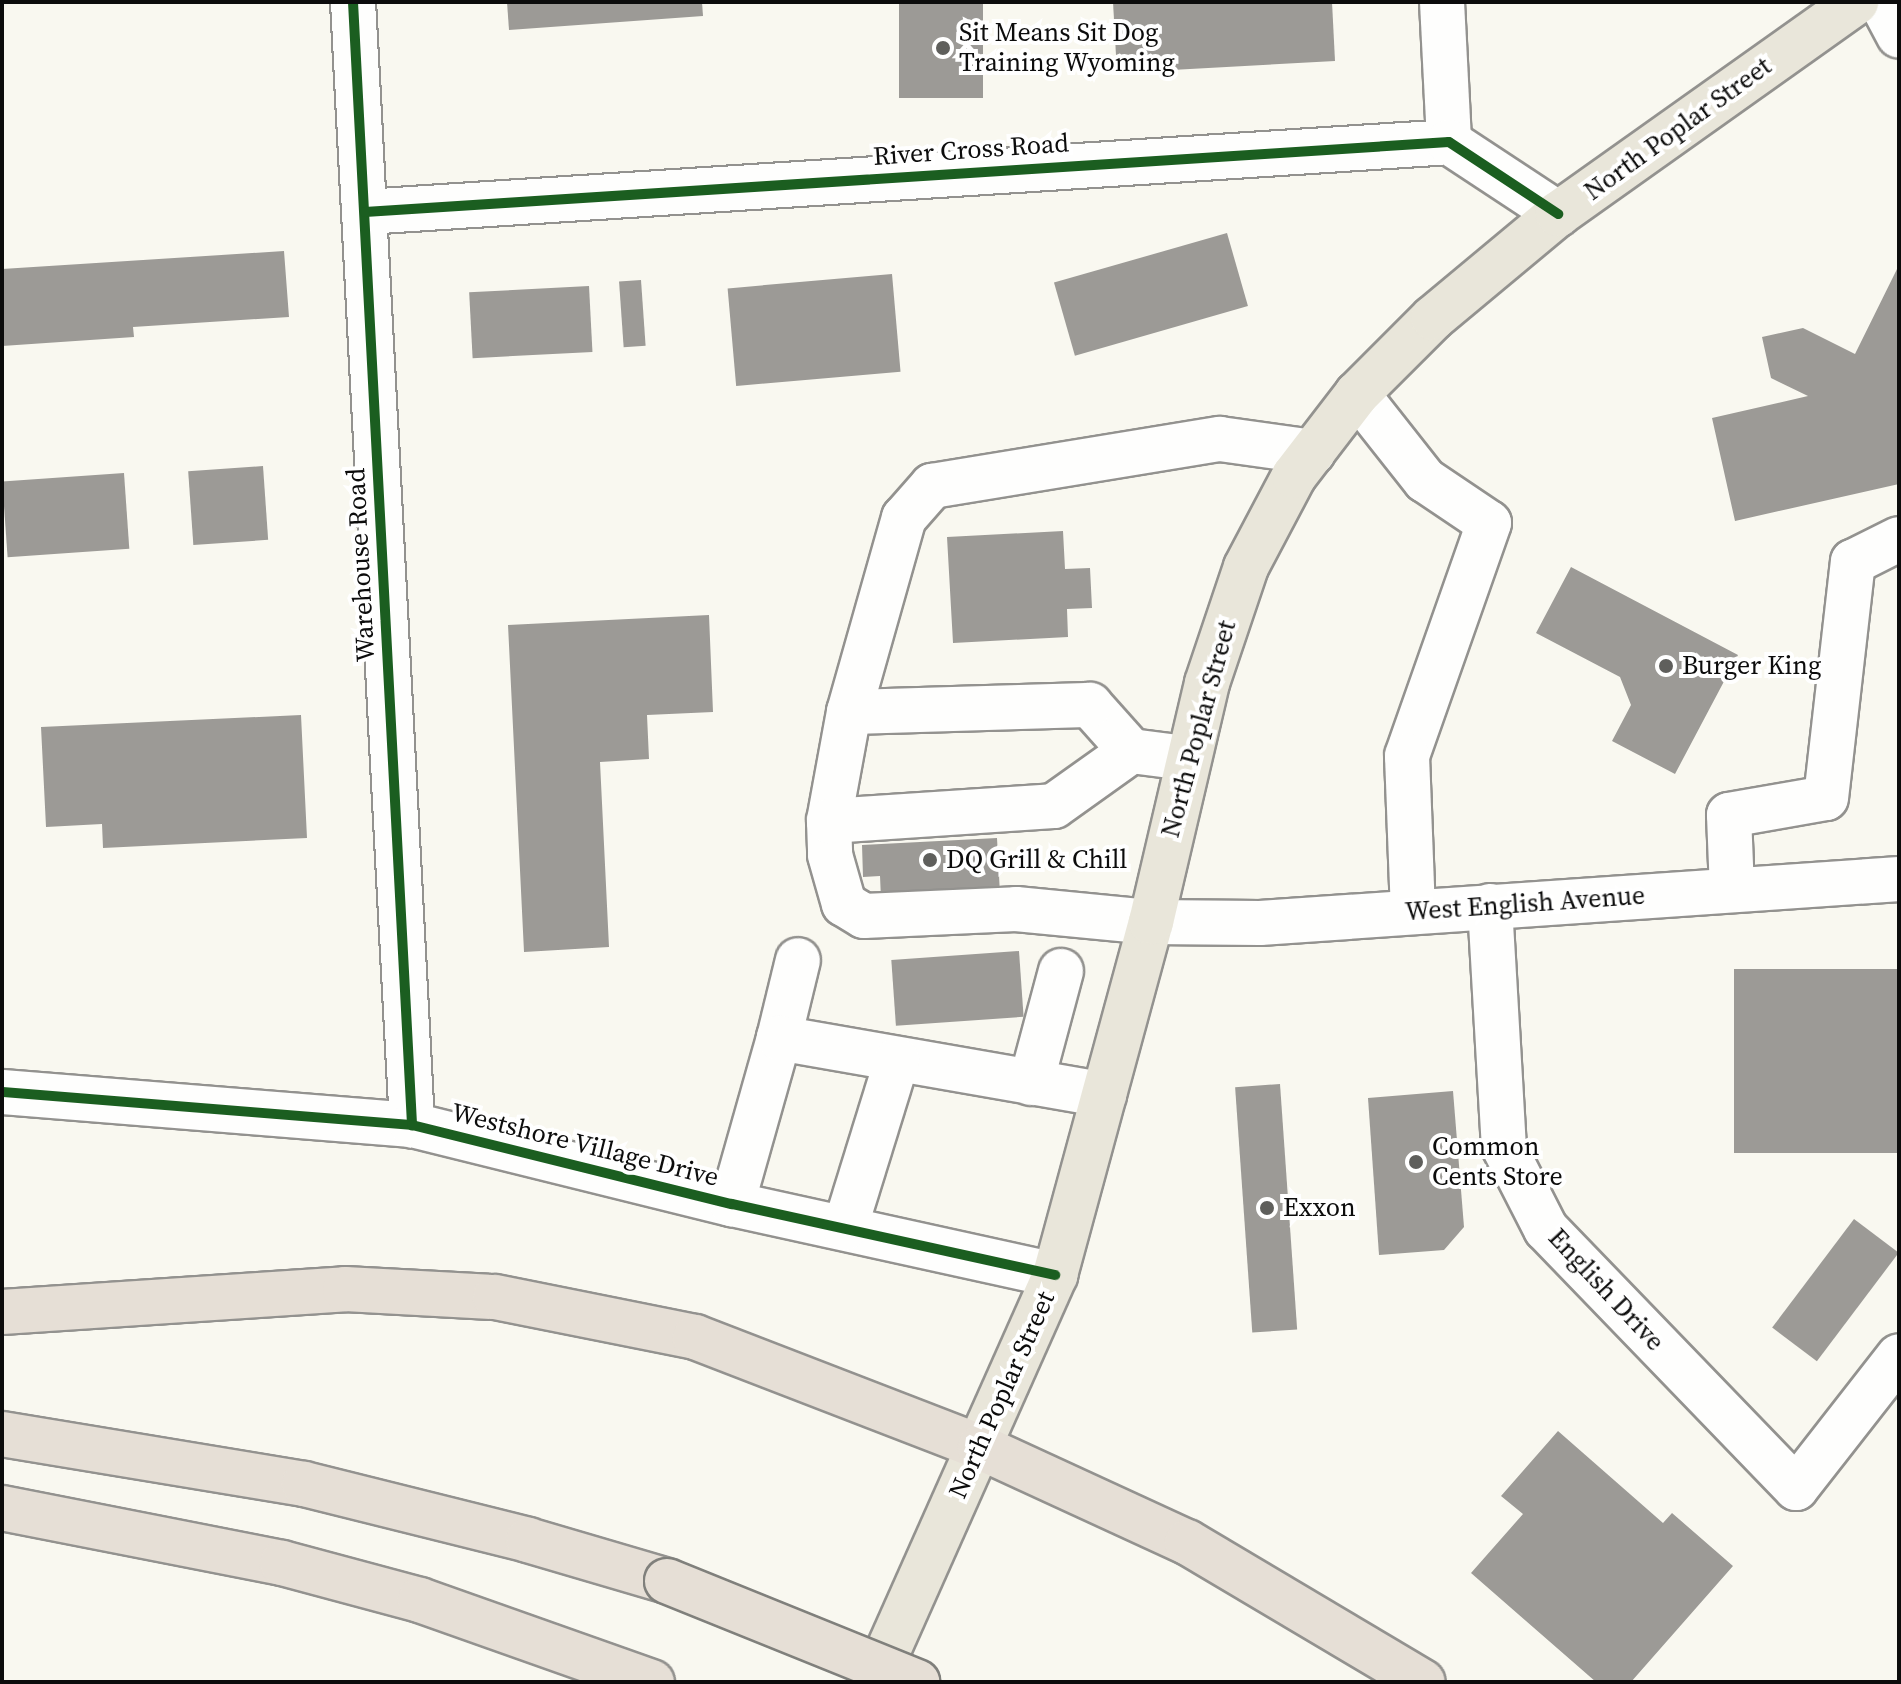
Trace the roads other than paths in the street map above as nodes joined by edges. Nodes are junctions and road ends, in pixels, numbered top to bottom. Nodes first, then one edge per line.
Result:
1 (353, 2) edge
2 (1442, 2) edge
3 (1856, 2) edge
4 (1881, 2) edge
5 (1899, 36) edge
6 (1449, 142) junction
7 (365, 212) junction
8 (1558, 214) junction
9 (1357, 394) junction
10 (1313, 452) junction
11 (1899, 539) edge
12 (849, 712) junction
13 (1131, 751) junction
14 (1186, 758) junction
15 (829, 821) junction
16 (1899, 879) edge
17 (1732, 890) junction
18 (1490, 906) junction
19 (1413, 911) junction
20 (1151, 922) junction
21 (798, 960) dead end
22 (1061, 971) dead end
23 (779, 1038) junction
24 (897, 1060) junction
25 (1031, 1083) junction
26 (2, 1092) edge
27 (1104, 1095) junction
28 (412, 1125) junction
29 (732, 1204) junction
30 (845, 1228) junction
31 (1055, 1275) junction
32 (2, 1312) edge
33 (1899, 1356) edge
34 (2, 1434) edge
35 (980, 1447) junction
36 (2, 1508) edge
37 (642, 1678) edge
38 (874, 1682) edge
39 (917, 1682) edge
40 (1423, 1682) edge

1 - 7 street, Warehouse Road
2 - 6 street
3 - 8 main road, North Poplar Street
4 - 5 street
6 - 7 street, River Cross Road
6 - 8 street
7 - 28 street, Warehouse Road
8 - 9 main road, North Poplar Street
9 - 10 main road, North Poplar Street
9 - 19 street
10 - 12 street, West English Avenue
10 - 14 main road, North Poplar Street
11 - 17 street
12 - 13 street
12 - 15 street, West English Avenue
13 - 14 street
13 - 15 street
14 - 20 main road, North Poplar Street
15 - 20 street, West English Avenue
16 - 17 street, West English Avenue
17 - 18 street, West English Avenue
18 - 19 street, West English Avenue
18 - 33 street, English Drive
19 - 20 street, West English Avenue
20 - 27 main road, North Poplar Street
21 - 23 street
22 - 25 street
23 - 24 street
23 - 29 street
24 - 25 street
24 - 30 street
25 - 27 street
26 - 28 street, Westshore Village Drive
27 - 31 main road, North Poplar Street
28 - 29 street, Westshore Village Drive
29 - 30 street, Westshore Village Drive
30 - 31 street, Westshore Village Drive
31 - 35 main road, North Poplar Street
32 - 35 highway
34 - 39 highway, bridge
35 - 38 main road, North Poplar Street
35 - 40 highway
36 - 37 highway

